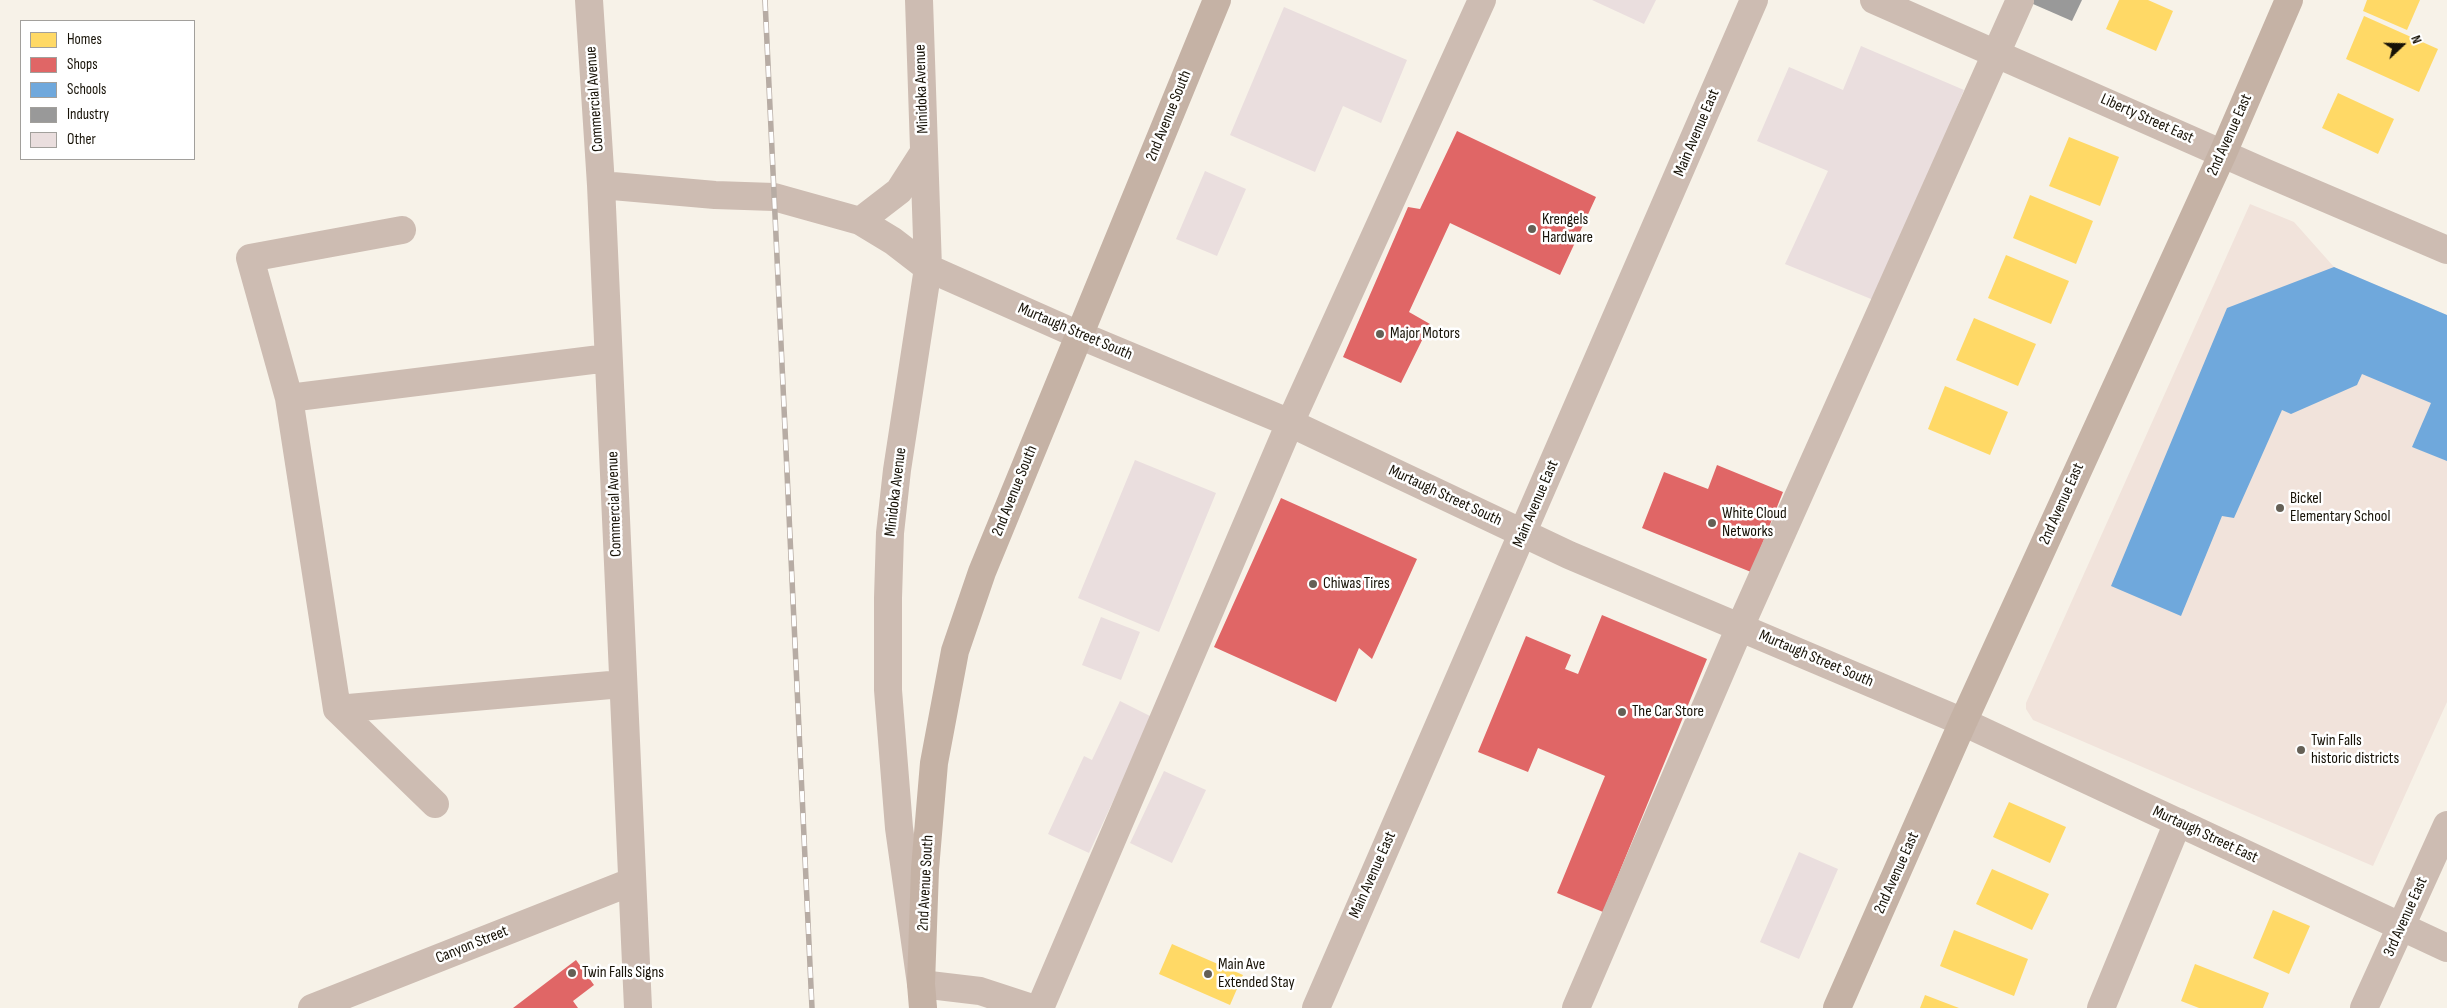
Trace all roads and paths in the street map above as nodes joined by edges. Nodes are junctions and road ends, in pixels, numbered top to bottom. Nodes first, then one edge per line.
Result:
1 (589, 0) edge
2 (919, 0) edge
3 (1217, 0) edge
4 (1482, 0) edge
5 (1754, 0) edge
6 (1874, 0) edge
7 (2020, 0) edge
8 (2290, 0) edge
9 (1996, 53) junction
10 (924, 152) junction
11 (2223, 152) junction
12 (601, 185) junction
13 (860, 221) junction
14 (402, 230) dead end
15 (2444, 241) edge
16 (928, 268) junction
17 (1079, 335) junction
18 (608, 358) junction
19 (289, 398) junction
20 (1290, 423) junction
21 (1523, 533) junction
22 (1740, 626) junction
23 (622, 684) junction
24 (337, 710) junction
25 (1963, 722) junction
26 (435, 804) dead end
27 (2178, 822) junction
28 (2447, 825) edge
29 (631, 882) junction
30 (2402, 928) junction
31 (2447, 948) edge
32 (922, 996) edge
33 (312, 1008) edge
34 (638, 1008) edge
35 (1032, 1008) edge
36 (1040, 1008) edge
37 (1316, 1008) edge
38 (1576, 1008) edge
39 (1837, 1008) edge
40 (2101, 1008) edge
41 (2364, 1008) edge

1 - 12 street, Commercial Avenue
2 - 10 street, Minidoka Avenue
3 - 17 main road, 2nd Avenue South
4 - 20 street
5 - 21 street, Main Avenue East
6 - 9 street, Liberty Street East
7 - 9 street
8 - 11 main road, 2nd Avenue East
9 - 11 street, Liberty Street East
9 - 22 street
10 - 13 street
10 - 16 street, Minidoka Avenue
11 - 15 street, Liberty Street East
11 - 25 main road, 2nd Avenue East
12 - 13 street, Murtaugh Street South
12 - 18 street, Commercial Avenue
13 - 16 street, Murtaugh Street South
14 - 19 street
16 - 17 street, Murtaugh Street South
16 - 32 street, Minidoka Avenue
17 - 20 street, Murtaugh Street South
17 - 32 main road, 2nd Avenue South
18 - 19 street
18 - 23 street, Commercial Avenue
19 - 24 street
20 - 21 street, Murtaugh Street South
20 - 36 street
21 - 22 street, Murtaugh Street South
21 - 37 street, Main Avenue East
22 - 25 street, Murtaugh Street South
22 - 38 street
23 - 24 street
23 - 29 street, Commercial Avenue
24 - 26 street
25 - 27 street, Murtaugh Street East
25 - 39 main road, 2nd Avenue East
27 - 30 street, Murtaugh Street East
27 - 40 street
28 - 30 street, 3rd Avenue East
29 - 33 street, Canyon Street
29 - 34 street, Commercial Avenue
30 - 31 street, Murtaugh Street East
30 - 41 street, 3rd Avenue East
32 - 35 street

